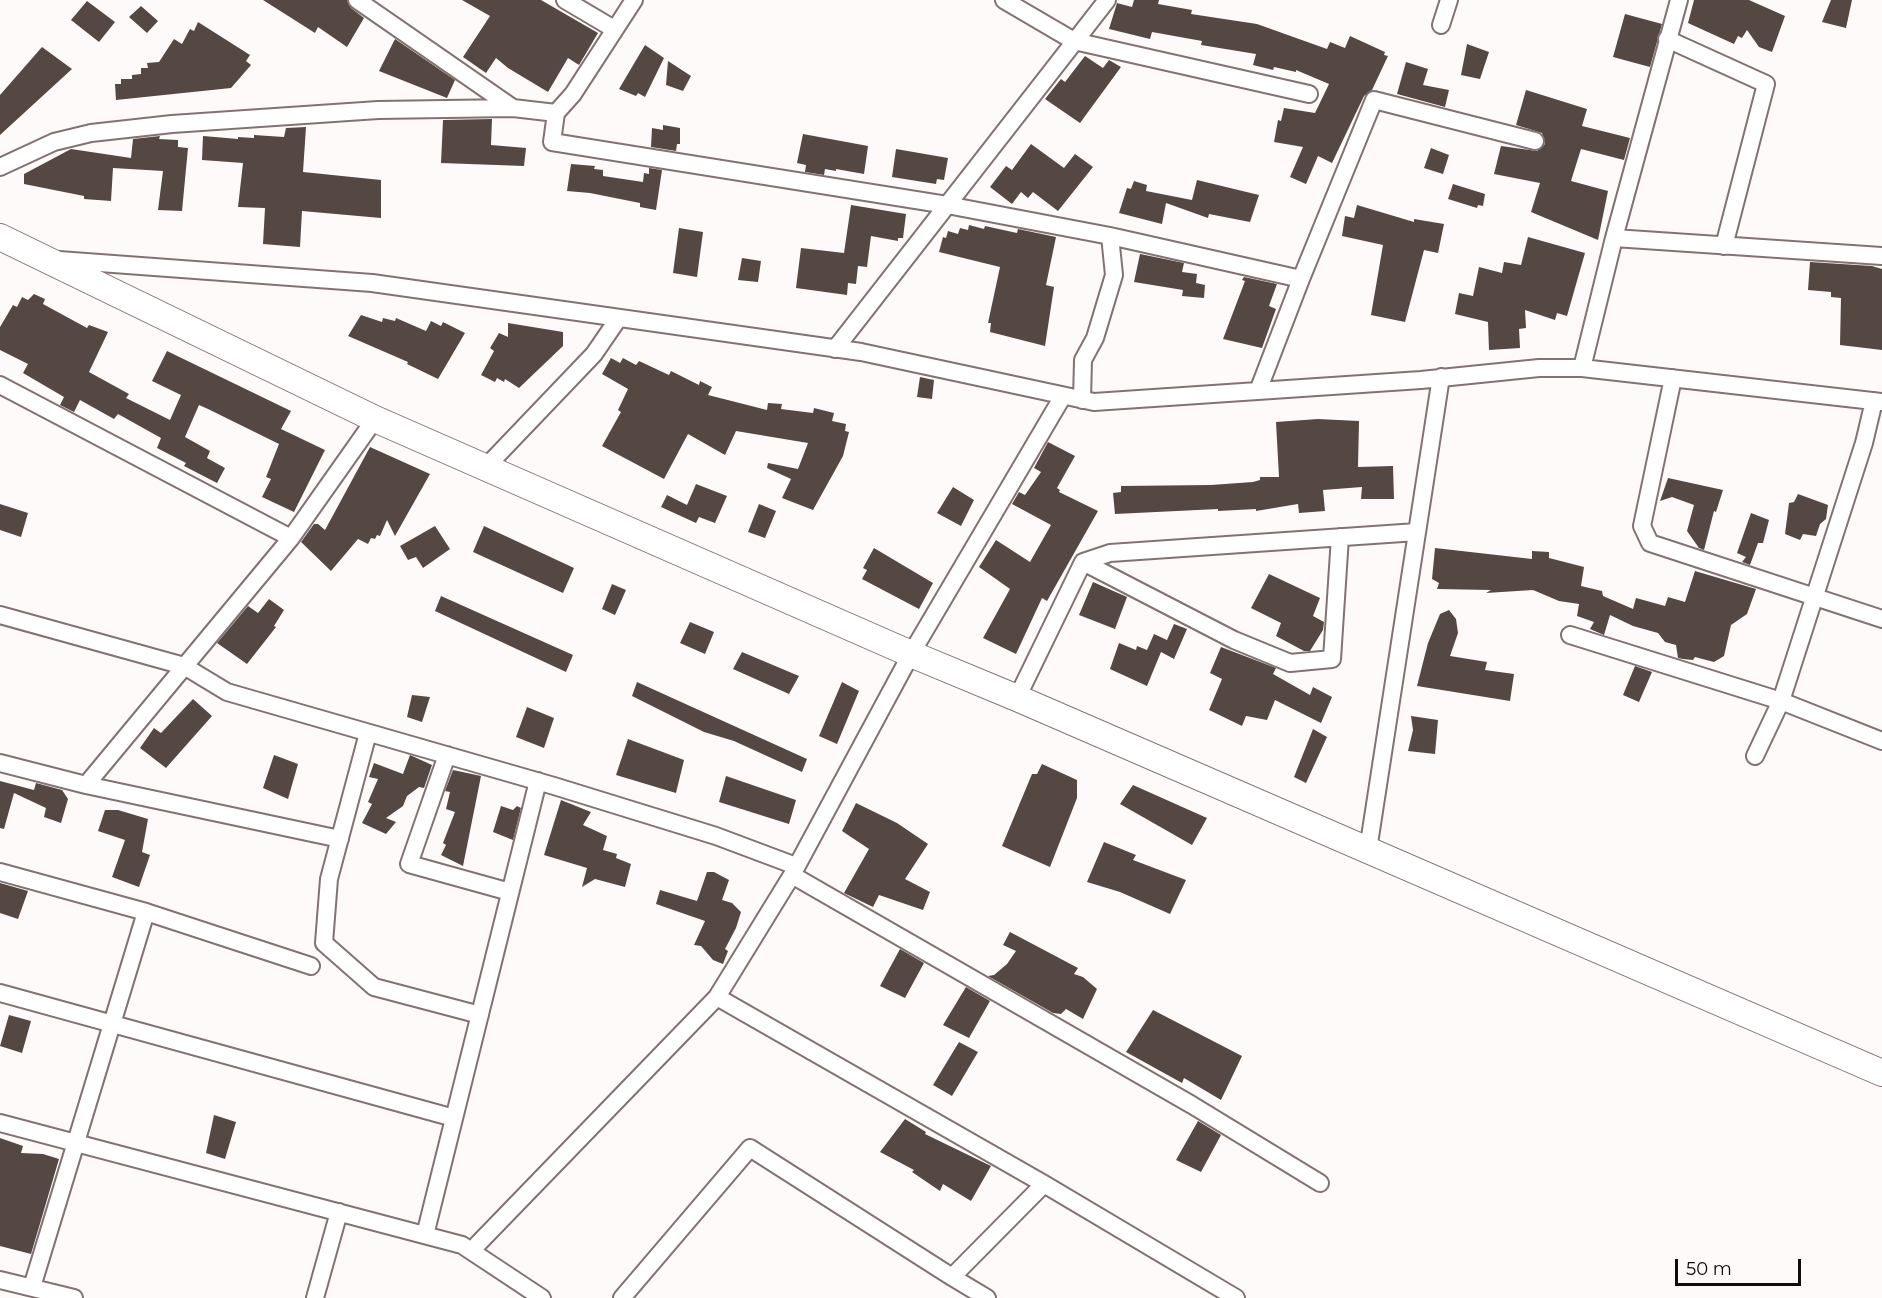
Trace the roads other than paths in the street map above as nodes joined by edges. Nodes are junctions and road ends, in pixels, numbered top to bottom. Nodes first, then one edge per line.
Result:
1 (357, 0) edge
2 (565, 0) edge
3 (634, 0) edge
4 (1004, 0) edge
5 (1107, 0) edge
6 (1449, 0) edge
7 (1679, 0) edge
8 (1441, 25) dead end
9 (614, 29) junction
10 (1667, 39) junction
11 (1074, 42) junction
12 (1309, 94) dead end
13 (513, 108) junction
14 (556, 113) junction
15 (1535, 141) dead end
16 (0, 167) edge
17 (947, 205) junction
18 (1110, 236) junction
19 (1614, 238) junction
20 (2, 242) edge
21 (1724, 246) junction
22 (1882, 256) edge
23 (40, 258) junction
24 (1300, 279) junction
25 (618, 319) junction
26 (835, 349) junction
27 (1582, 368) junction
28 (1442, 377) junction
29 (1673, 378) junction
30 (0, 385) edge
31 (1258, 391) junction
32 (1062, 396) junction
33 (1082, 400) junction
34 (1878, 402) edge
35 (375, 418) junction
36 (486, 468) junction
37 (1417, 532) junction
38 (1340, 537) junction
39 (291, 538) junction
40 (1083, 562) junction
41 (1814, 597) junction
42 (0, 615) edge
43 (1882, 619) edge
44 (1570, 635) dead end
45 (911, 654) junction
46 (184, 666) junction
47 (1017, 698) junction
48 (1781, 701) junction
49 (368, 732) junction
50 (1882, 741) edge
51 (447, 755) junction
52 (1755, 756) dead end
53 (0, 763) edge
54 (538, 781) junction
55 (86, 785) junction
56 (340, 839) junction
57 (1368, 850) junction
58 (794, 871) junction
59 (0, 872) edge
60 (510, 892) junction
61 (146, 912) junction
62 (311, 966) dead end
63 (0, 993) edge
64 (717, 997) junction
65 (480, 1015) junction
66 (112, 1023) junction
67 (1882, 1073) edge
68 (454, 1118) junction
69 (0, 1123) edge
70 (75, 1143) junction
71 (1320, 1183) dead end
72 (1044, 1184) junction
73 (339, 1212) junction
74 (425, 1235) junction
75 (471, 1251) junction
76 (952, 1277) junction
77 (0, 1280) edge
78 (32, 1287) junction
79 (74, 1298) edge
80 (315, 1298) edge
81 (542, 1298) edge
82 (622, 1298) edge
83 (987, 1298) edge
84 (1236, 1298) edge

1 - 13 street
2 - 9 street
3 - 9 street
4 - 11 street
5 - 11 street
6 - 8 street
7 - 10 street
9 - 14 street
10 - 19 street
10 - 21 street
11 - 12 street
11 - 17 street
13 - 14 street
13 - 16 street
14 - 17 street
15 - 24 street
17 - 18 street
17 - 26 street
18 - 24 street
18 - 33 street
19 - 21 street
19 - 27 street
20 - 23 main road
21 - 22 street
23 - 25 street
23 - 35 main road
24 - 31 street
25 - 26 street
25 - 36 street
26 - 32 street
27 - 28 street
27 - 29 street
28 - 31 street
28 - 37 street
29 - 34 street
29 - 41 street
30 - 39 street
31 - 33 street
32 - 33 street
32 - 45 street
34 - 41 street
35 - 36 main road
35 - 39 street
36 - 45 main road
37 - 38 street
37 - 57 street
38 - 40 street
38 - 40 street
39 - 46 street
40 - 47 street
41 - 43 street
41 - 48 street
42 - 46 street
44 - 48 street
45 - 47 main road
45 - 58 street
46 - 49 street
46 - 55 street
47 - 57 main road
48 - 50 street
48 - 52 street
49 - 51 street
49 - 56 street
51 - 54 street
51 - 60 street
53 - 55 street
54 - 58 street
54 - 60 street
55 - 56 street
56 - 65 street
57 - 67 main road
58 - 64 street
58 - 71 street
59 - 61 street
60 - 65 street
61 - 62 street
61 - 66 street
63 - 66 street
64 - 72 street
64 - 75 street
65 - 68 street
66 - 68 street
66 - 70 street
68 - 74 street
69 - 70 street
70 - 73 street
70 - 78 street
72 - 76 street
72 - 84 street
73 - 74 street
73 - 80 street
74 - 75 street
75 - 81 street
76 - 82 street
76 - 83 street
77 - 78 street
78 - 79 street

